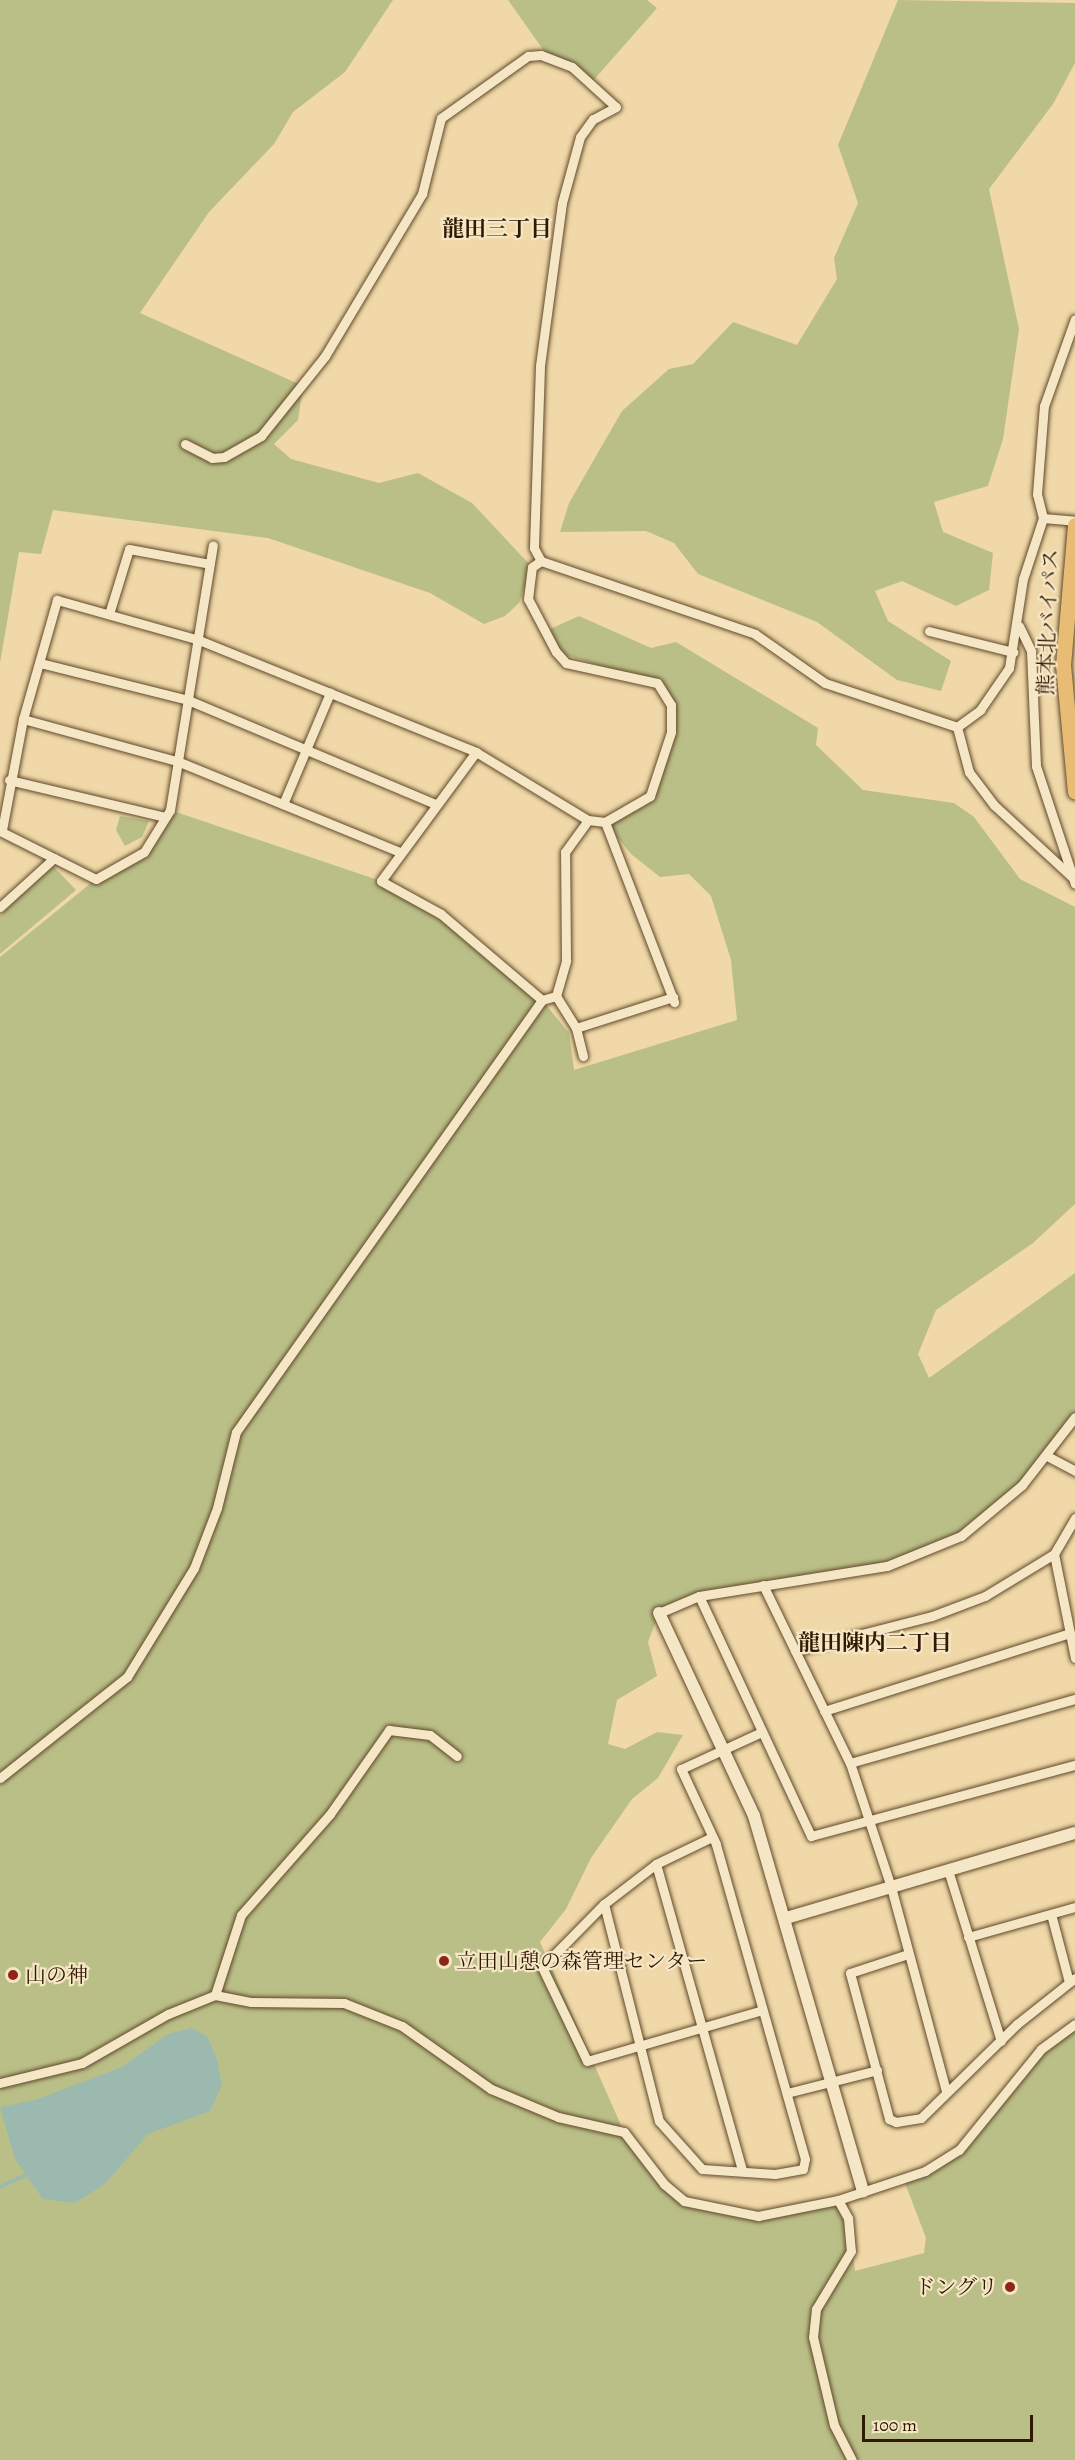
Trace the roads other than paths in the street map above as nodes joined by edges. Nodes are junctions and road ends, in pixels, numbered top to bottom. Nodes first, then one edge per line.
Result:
1 (1075, 319) edge
2 (185, 444) dead end
3 (1043, 518) junction
4 (1075, 523) edge
5 (213, 545) dead end
6 (541, 561) junction
7 (210, 564) junction
8 (109, 614) junction
9 (1019, 626) junction
10 (928, 631) dead end
11 (199, 640) junction
12 (1013, 652) junction
13 (40, 663) junction
14 (330, 693) junction
15 (188, 700) junction
16 (22, 719) junction
17 (957, 727) junction
18 (306, 750) junction
19 (476, 752) junction
20 (177, 761) junction
21 (9, 780) junction
22 (1075, 792) edge
23 (283, 804) junction
24 (435, 804) junction
25 (165, 817) junction
26 (588, 820) junction
27 (605, 822) junction
28 (1, 830) edge
29 (398, 851) junction
30 (54, 858) junction
31 (1074, 881) edge
32 (0, 907) edge
33 (556, 996) junction
34 (542, 999) junction
35 (576, 1028) junction
36 (584, 1056) dead end
37 (1075, 1417) edge
38 (1049, 1456) junction
39 (1075, 1472) edge
40 (1075, 1518) edge
41 (1054, 1554) junction
42 (763, 1586) junction
43 (699, 1596) junction
44 (659, 1613) joint
45 (1070, 1633) junction
46 (795, 1650) junction
47 (1075, 1658) edge
48 (1075, 1699) edge
49 (824, 1711) junction
50 (762, 1732) junction
51 (722, 1748) junction
52 (457, 1756) dead end
53 (850, 1763) junction
54 (1075, 1765) edge
55 (0, 1778) edge
56 (868, 1821) junction
57 (1075, 1833) edge
58 (712, 1838) junction
59 (656, 1864) junction
60 (948, 1870) junction
61 (891, 1887) junction
62 (604, 1904) junction
63 (1075, 1907) edge
64 (1051, 1914) junction
65 (786, 1918) junction
66 (968, 1937) junction
67 (908, 1954) junction
68 (1072, 1980) edge
69 (215, 1995) junction
70 (762, 2010) junction
71 (1075, 2024) edge
72 (701, 2028) junction
73 (1001, 2041) junction
74 (642, 2045) junction
75 (877, 2070) junction
76 (832, 2081) junction
77 (0, 2083) edge
78 (946, 2091) junction
79 (787, 2093) junction
80 (742, 2170) junction
81 (863, 2192) junction
82 (838, 2200) junction
83 (852, 2460) edge

1 - 3 street
2 - 6 street
3 - 4 street
3 - 9 street
4 - 22 highway, 熊本北バイパス
5 - 7 street
6 - 17 street
6 - 27 street
7 - 8 street
7 - 11 street
8 - 11 street
8 - 13 street
9 - 12 street
9 - 31 street
10 - 12 street
11 - 14 street
11 - 15 street
12 - 17 street
13 - 15 street
13 - 16 street
14 - 18 street
14 - 19 street
15 - 18 street
15 - 20 street
16 - 20 street
16 - 21 street
17 - 31 street
18 - 23 street
18 - 24 street
19 - 24 street
19 - 26 street
20 - 23 street
20 - 25 street
21 - 25 street
21 - 28 street
23 - 29 street
24 - 29 street
25 - 30 street
26 - 27 street
26 - 33 street
27 - 35 street
28 - 30 street
29 - 34 street
30 - 32 street
33 - 34 street
33 - 35 street
34 - 55 street
35 - 36 street
37 - 38 street
38 - 39 street
38 - 42 street
40 - 41 street
41 - 45 street
41 - 46 street
42 - 43 street
42 - 46 street
43 - 44 street
43 - 50 street
44 - 51 street
45 - 47 street
45 - 49 street
46 - 49 street
48 - 53 street
49 - 53 street
50 - 51 street
50 - 56 street
51 - 58 street
51 - 65 street
52 - 69 street
53 - 56 street
54 - 56 street
56 - 61 street
57 - 60 street
58 - 59 street
58 - 70 street
59 - 62 street
59 - 72 street
60 - 61 street
60 - 66 street
61 - 65 street
61 - 67 street
62 - 74 street
62 - 74 street
63 - 64 street
64 - 66 street
64 - 68 street
65 - 76 street
66 - 73 street
67 - 75 street
67 - 78 street
68 - 73 street
69 - 77 street
69 - 82 street
70 - 72 street
70 - 79 street
71 - 81 street
72 - 74 street
72 - 80 street
73 - 78 street
74 - 80 street
75 - 76 street
75 - 78 street
76 - 79 street
76 - 81 street
79 - 80 street
81 - 82 street
82 - 83 street

